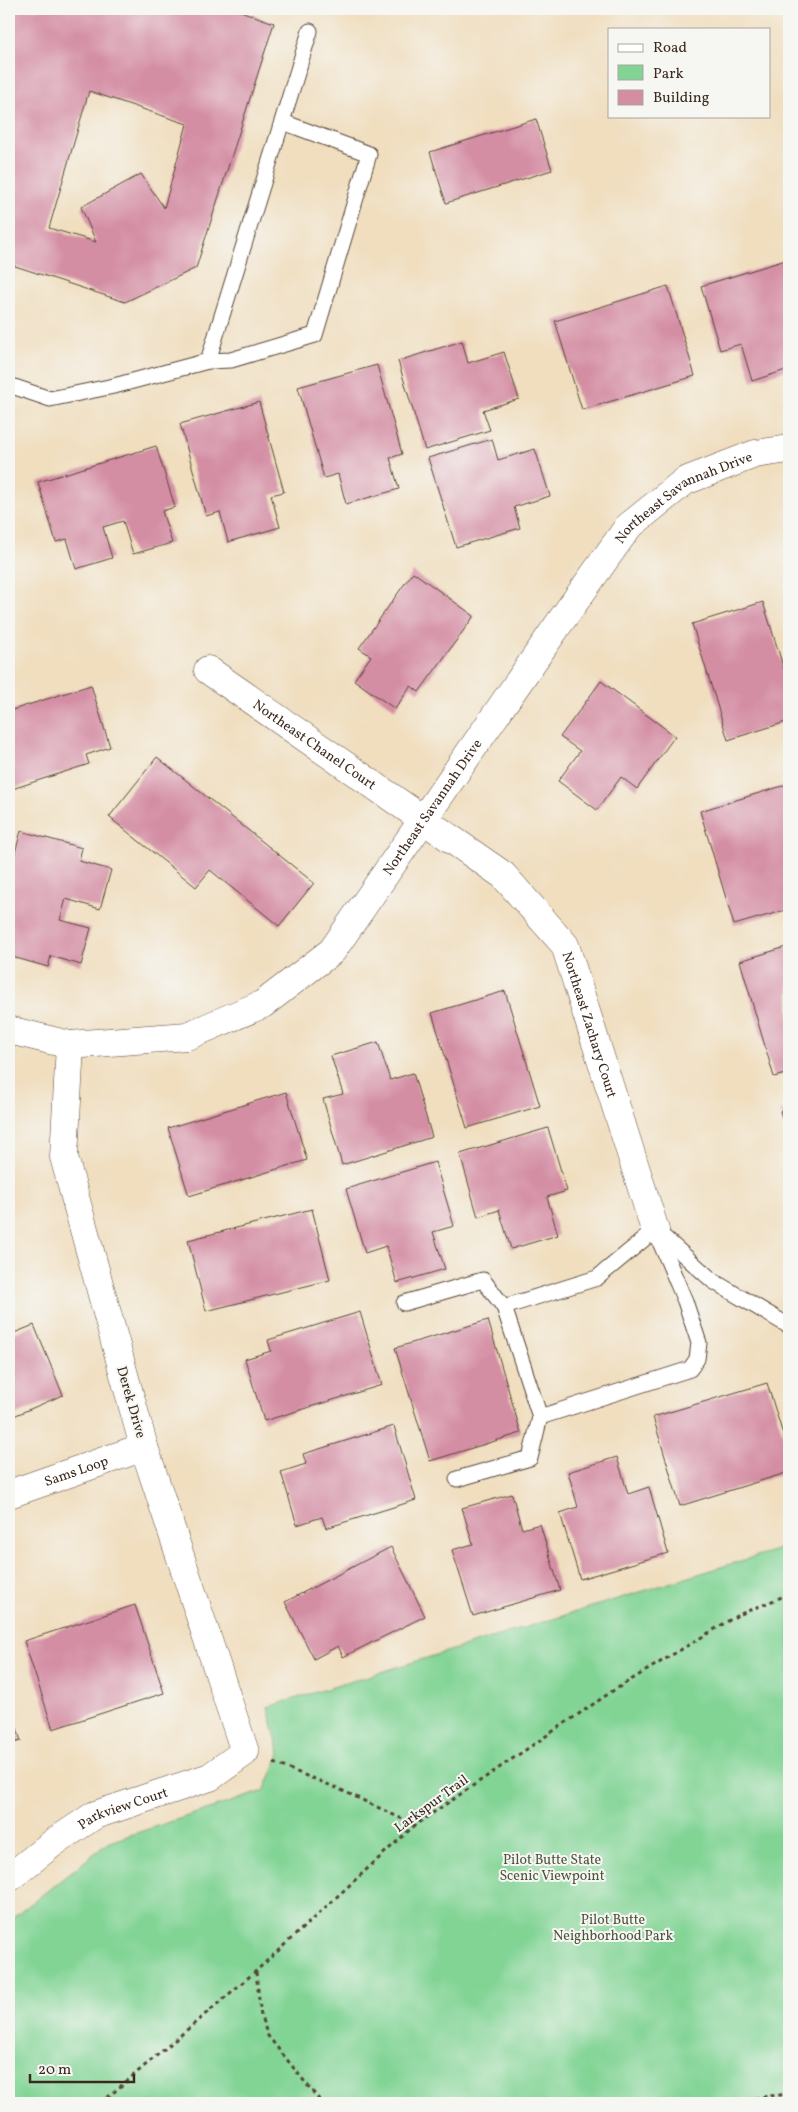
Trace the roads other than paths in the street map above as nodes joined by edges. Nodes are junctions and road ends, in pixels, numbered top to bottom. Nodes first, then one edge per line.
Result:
1 (310, 31) dead end
2 (283, 122) junction
3 (208, 360) junction
4 (9, 384) edge
5 (789, 450) edge
6 (208, 670) dead end
7 (422, 821) junction
8 (9, 1030) edge
9 (70, 1045) junction
10 (655, 1230) junction
11 (404, 1303) dead end
12 (504, 1306) junction
13 (789, 1326) edge
14 (540, 1417) junction
15 (144, 1447) junction
16 (457, 1479) dead end
17 (9, 1494) edge
18 (245, 1752) joint
19 (9, 1878) edge

1 - 2 lane
2 - 3 lane
2 - 3 lane
3 - 4 lane
5 - 7 street, Northeast Savannah Drive
6 - 7 street, Northeast Chanel Court
7 - 9 street, Northeast Savannah Drive
7 - 10 street, Northeast Zachary Court
8 - 9 street, Northeast Savannah Drive
9 - 15 street, Derek Drive
10 - 12 lane
10 - 13 lane
10 - 14 lane
11 - 12 lane
12 - 14 lane
14 - 16 lane
15 - 17 street, Sams Loop
15 - 18 street, Derek Drive
18 - 19 street, Parkview Court

